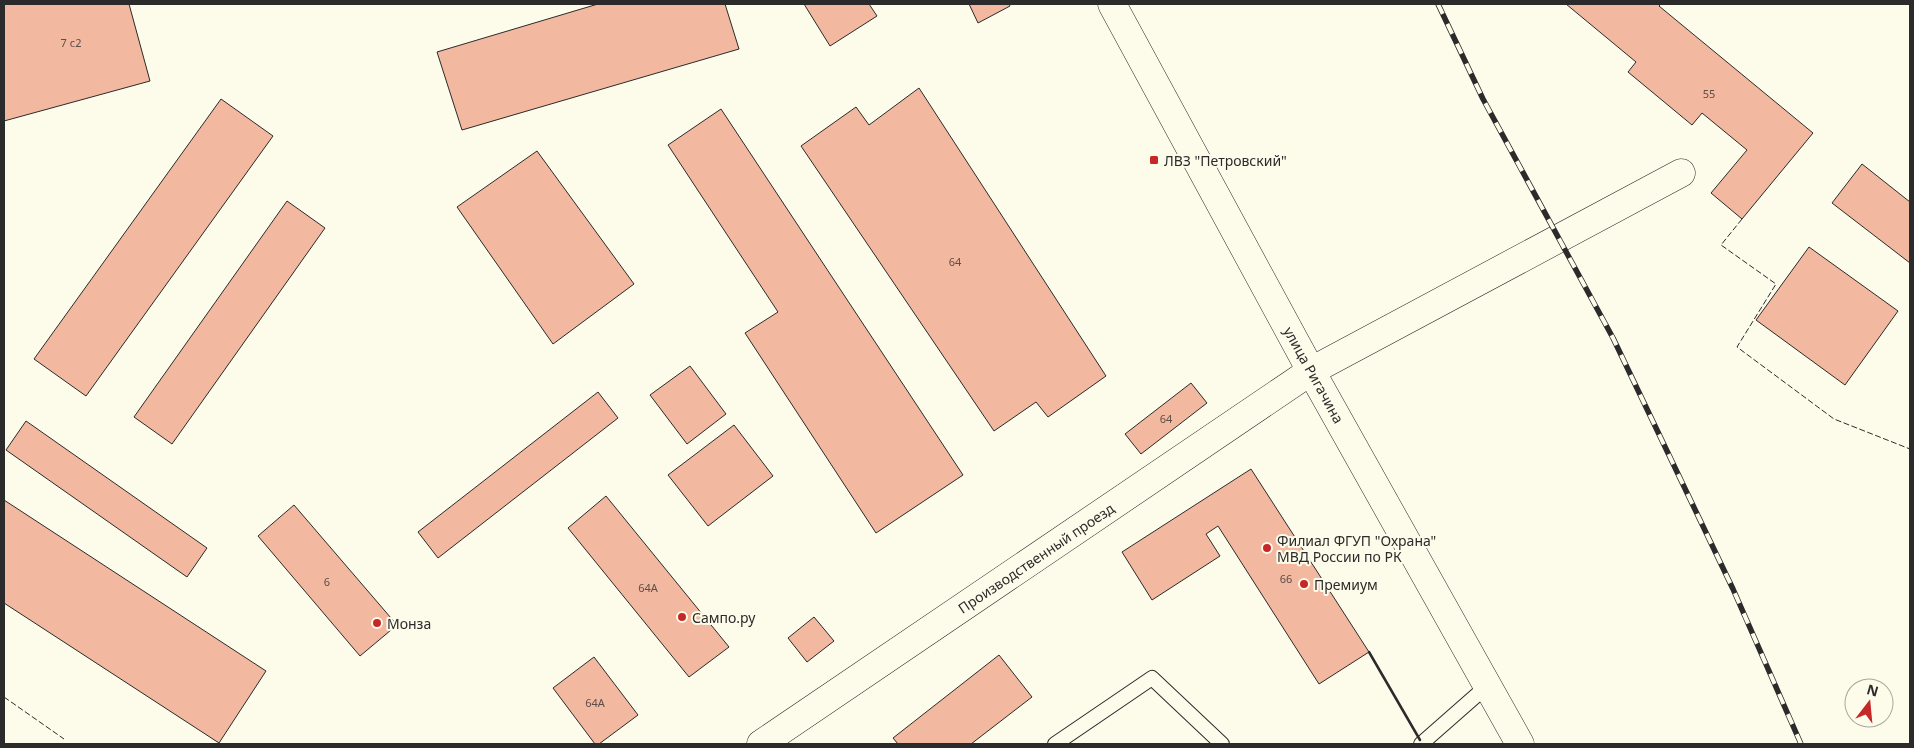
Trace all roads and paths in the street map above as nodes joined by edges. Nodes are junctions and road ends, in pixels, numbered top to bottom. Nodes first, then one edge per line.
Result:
1 (1112, 4) edge
2 (1681, 173) dead end
3 (1311, 371) junction
4 (1487, 686) junction
5 (761, 744) edge
6 (1055, 744) edge
7 (1222, 744) edge
8 (1421, 744) edge
9 (1520, 744) edge

1 - 3 street, улица Ригачина
2 - 3 street, Производственный проезд
3 - 4 street, улица Ригачина
3 - 5 street, Производственный проезд
4 - 8 lane
4 - 9 street, улица Ригачина
6 - 7 lane

